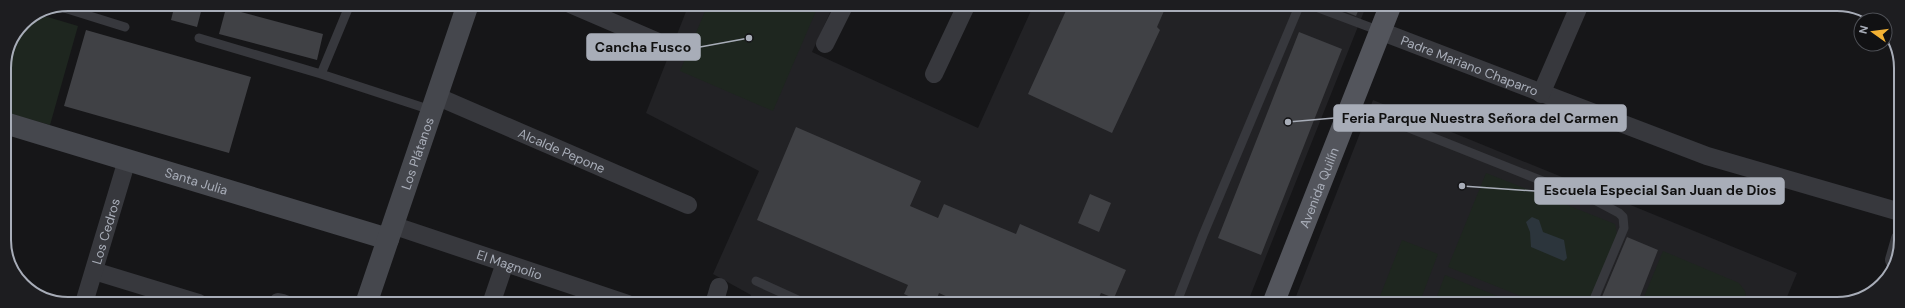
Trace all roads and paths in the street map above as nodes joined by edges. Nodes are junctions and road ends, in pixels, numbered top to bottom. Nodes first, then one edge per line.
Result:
1 (74, 11) edge
2 (347, 11) edge
3 (466, 11) edge
4 (586, 11) edge
5 (842, 11) edge
6 (965, 11) edge
7 (1297, 11) edge
8 (1327, 11) edge
9 (1388, 11) edge
10 (1577, 11) edge
11 (125, 26) dead end
12 (1380, 31) junction
13 (198, 38) dead end
14 (656, 41) dead end
15 (825, 44) dead end
16 (321, 74) junction
17 (934, 74) dead end
18 (1541, 94) junction
19 (434, 103) junction
20 (1351, 105) junction
21 (11, 125) edge
22 (127, 160) junction
23 (688, 205) dead end
24 (1894, 210) edge
25 (390, 232) junction
26 (505, 263) junction
27 (94, 271) junction
28 (756, 281) dead end
29 (86, 297) edge
30 (179, 297) edge
31 (368, 297) edge
32 (493, 297) edge
33 (595, 297) edge
34 (791, 297) edge
35 (1179, 297) edge
36 (1276, 297) edge
37 (1595, 297) edge

1 - 11 lane
2 - 16 lane
3 - 19 street, Los Plátanos
4 - 14 street
5 - 15 street
6 - 17 street
7 - 35 lane
8 - 12 lane
9 - 12 main road, Avenida Quilín
10 - 18 street
12 - 18 street, Padre Mariano Chaparro
12 - 20 main road, Avenida Quilín
13 - 16 lane
16 - 19 lane
18 - 24 street, Padre Mariano Chaparro
19 - 23 street, Alcalde Pepone
19 - 25 street, Los Plátanos
20 - 36 main road, Avenida Quilín
20 - 37 lane
21 - 22 street, Santa Julia
22 - 25 street, Santa Julia
22 - 27 street, Los Cedros
25 - 26 street, El Magnolio
25 - 31 street, Los Plátanos
26 - 32 street
26 - 33 street, El Magnolio
27 - 29 street, Los Cedros
27 - 30 street
28 - 34 lane

